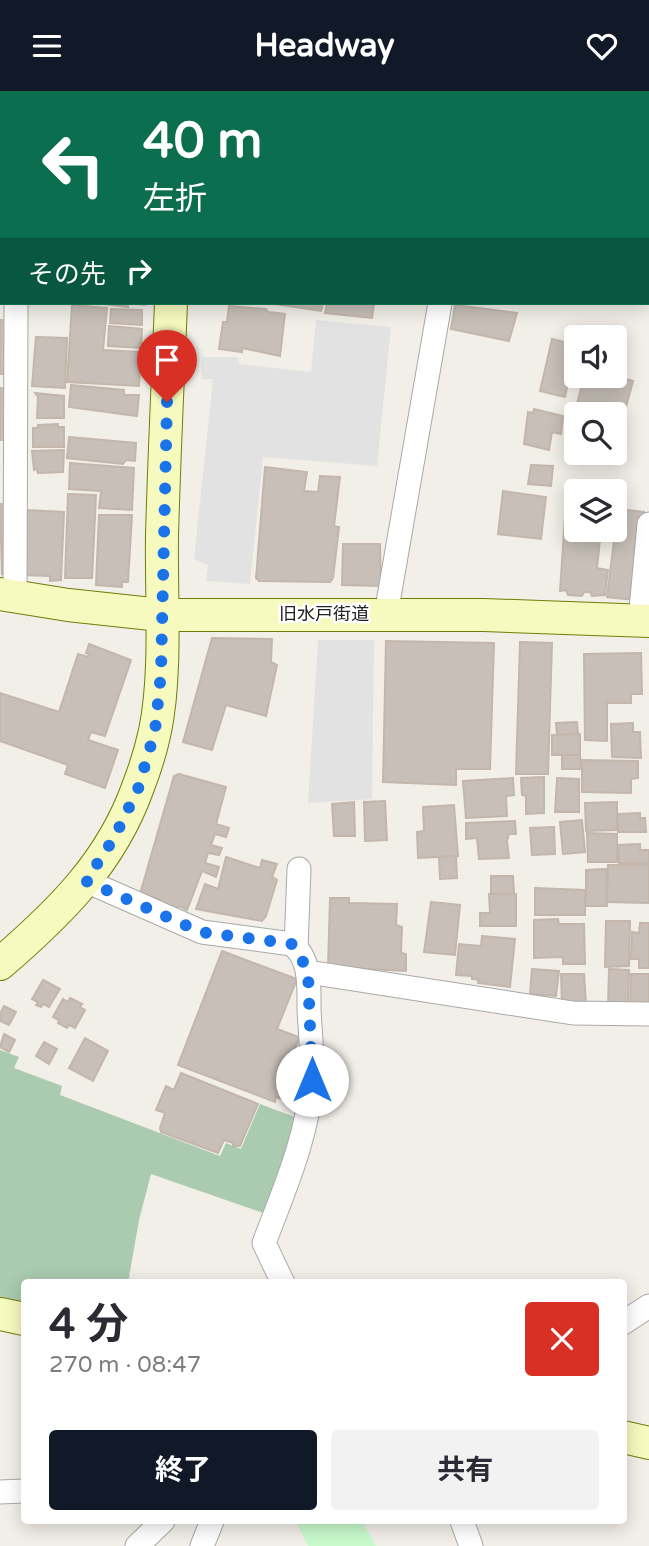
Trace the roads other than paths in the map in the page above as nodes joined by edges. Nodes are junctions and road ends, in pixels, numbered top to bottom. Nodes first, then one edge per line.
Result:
1 (16, 305) edge
2 (171, 305) edge
3 (440, 305) edge
4 (649, 524) edge
5 (8, 595) edge
6 (386, 614) junction
7 (161, 615) junction
8 (644, 621) edge
9 (299, 869) dead end
10 (86, 881) junction
11 (296, 948) junction
12 (0, 964) edge
13 (308, 972) junction
14 (649, 1014) edge
15 (282, 1279) edge
16 (649, 1306) edge
17 (0, 1314) edge
18 (21, 1318) edge
19 (627, 1320) edge
20 (627, 1438) edge
21 (649, 1443) edge
22 (21, 1491) edge
23 (0, 1492) edge
24 (160, 1524) edge
25 (211, 1524) edge
26 (463, 1524) edge
27 (136, 1546) edge
28 (202, 1546) edge
29 (471, 1546) edge

1 - 5 street
2 - 7 street
3 - 6 street
4 - 8 street
5 - 7 street, 旧水戸街道
6 - 7 street, 旧水戸街道
6 - 8 street, 旧水戸街道
7 - 10 street
9 - 11 street
10 - 11 street
10 - 12 street
11 - 13 street
13 - 14 street
13 - 15 street
16 - 19 street
17 - 18 street
20 - 21 street
22 - 23 street
24 - 27 street
25 - 28 street
26 - 29 street

